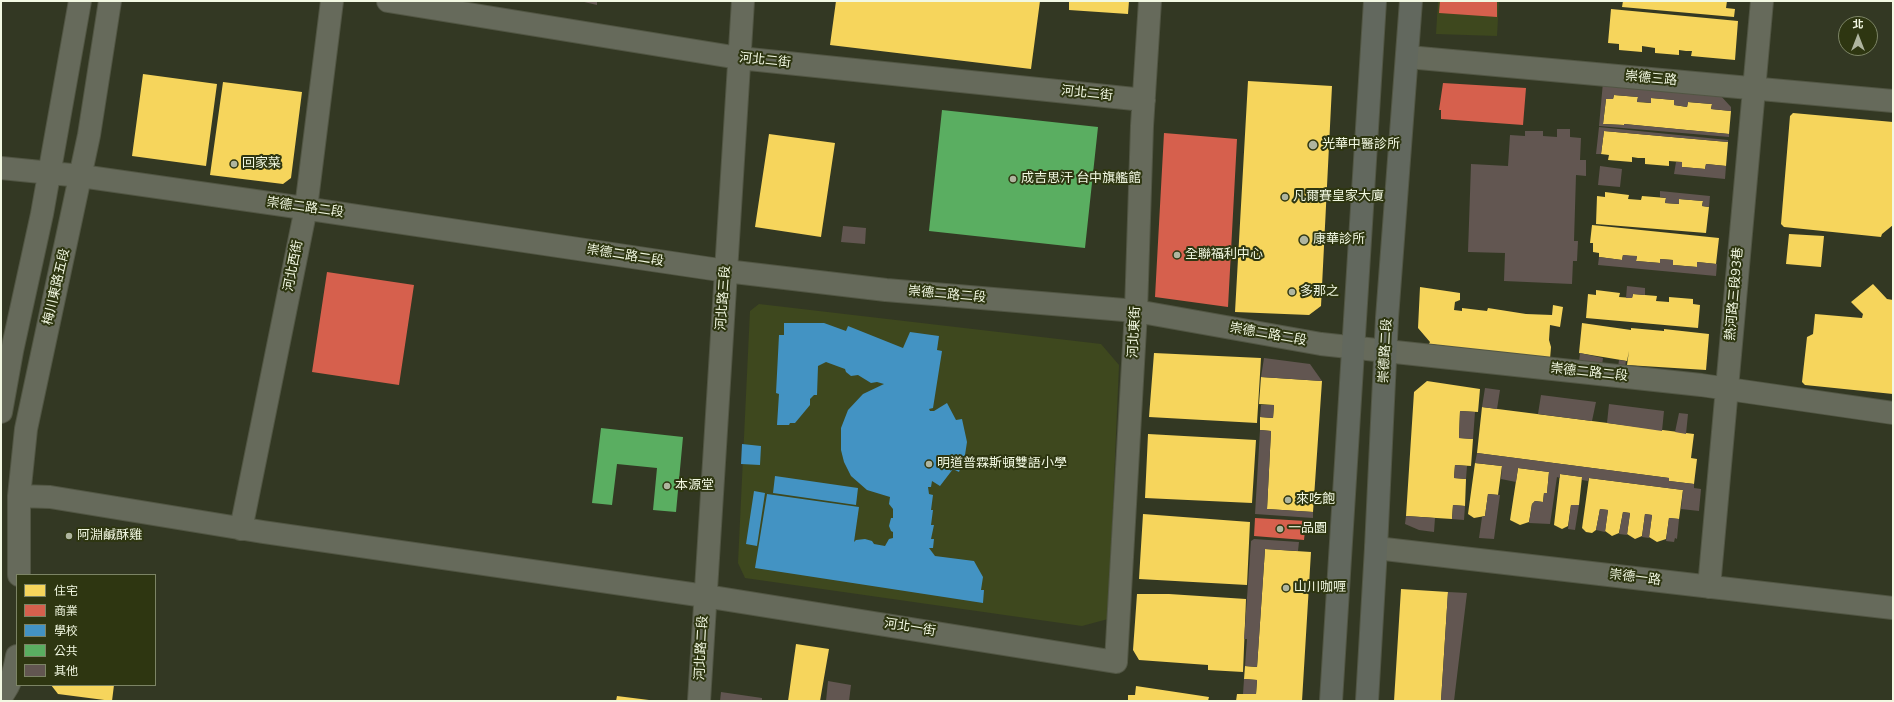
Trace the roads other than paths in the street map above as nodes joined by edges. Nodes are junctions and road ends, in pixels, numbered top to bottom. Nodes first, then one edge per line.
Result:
1 (80, 1) edge
2 (110, 1) edge
3 (332, 1) edge
4 (388, 1) edge
5 (743, 1) edge
6 (1150, 1) edge
7 (1375, 1) edge
8 (1411, 1) edge
9 (1762, 1) edge
10 (1408, 57) junction
11 (739, 58) junction
12 (1753, 88) junction
13 (1144, 100) junction
14 (1893, 101) edge
15 (1, 168) edge
16 (49, 173) junction
17 (80, 176) junction
18 (306, 208) junction
19 (726, 271) junction
20 (1136, 311) junction
21 (1353, 349) junction
22 (1385, 353) junction
23 (1727, 389) junction
24 (1, 412) edge
25 (1893, 413) edge
26 (20, 496) junction
27 (241, 529) junction
28 (1376, 548) junction
29 (19, 574) edge
30 (1709, 587) junction
31 (705, 596) junction
32 (1893, 608) edge
33 (16, 662) edge
34 (1116, 662) joint
35 (1, 697) edge
36 (699, 701) edge
37 (1331, 701) edge
38 (1367, 701) edge

1 - 16 street
2 - 17 street, 梅川東路五段
3 - 18 street, 河北西街
4 - 11 street, 河北二街
5 - 11 street, 河北路三段
6 - 13 street, 河北東街
7 - 21 main road
8 - 10 main road, 崇德路二段
9 - 12 street, 熱河路三段93巷
10 - 12 street, 崇德三路
10 - 22 main road, 崇德路二段
11 - 13 street, 河北二街
11 - 19 street, 河北路三段
12 - 14 street, 崇德三路
12 - 23 street, 熱河路三段93巷
13 - 20 street, 河北東街
15 - 16 street, 崇德二路二段
16 - 17 street, 崇德二路二段
16 - 24 street
17 - 18 street, 崇德二路二段
17 - 26 street, 梅川東路五段
18 - 19 street, 崇德二路二段
18 - 27 street, 河北西街
19 - 20 street, 崇德二路二段
19 - 31 street, 河北路三段
20 - 21 street, 崇德二路二段
20 - 34 street, 河北東街
21 - 22 street, 崇德二路二段
21 - 37 main road
22 - 23 street, 崇德二路二段
22 - 28 main road, 崇德路二段
23 - 25 street, 崇德二路二段
23 - 30 street, 熱河路三段93巷
26 - 27 street, 河北一街
26 - 29 street, 梅川東路五段
27 - 31 street, 河北一街
28 - 30 street, 崇德一路
28 - 38 main road, 崇德路二段
30 - 32 street, 崇德一路
31 - 34 street, 河北一街
31 - 36 street, 河北路二段
33 - 35 street

